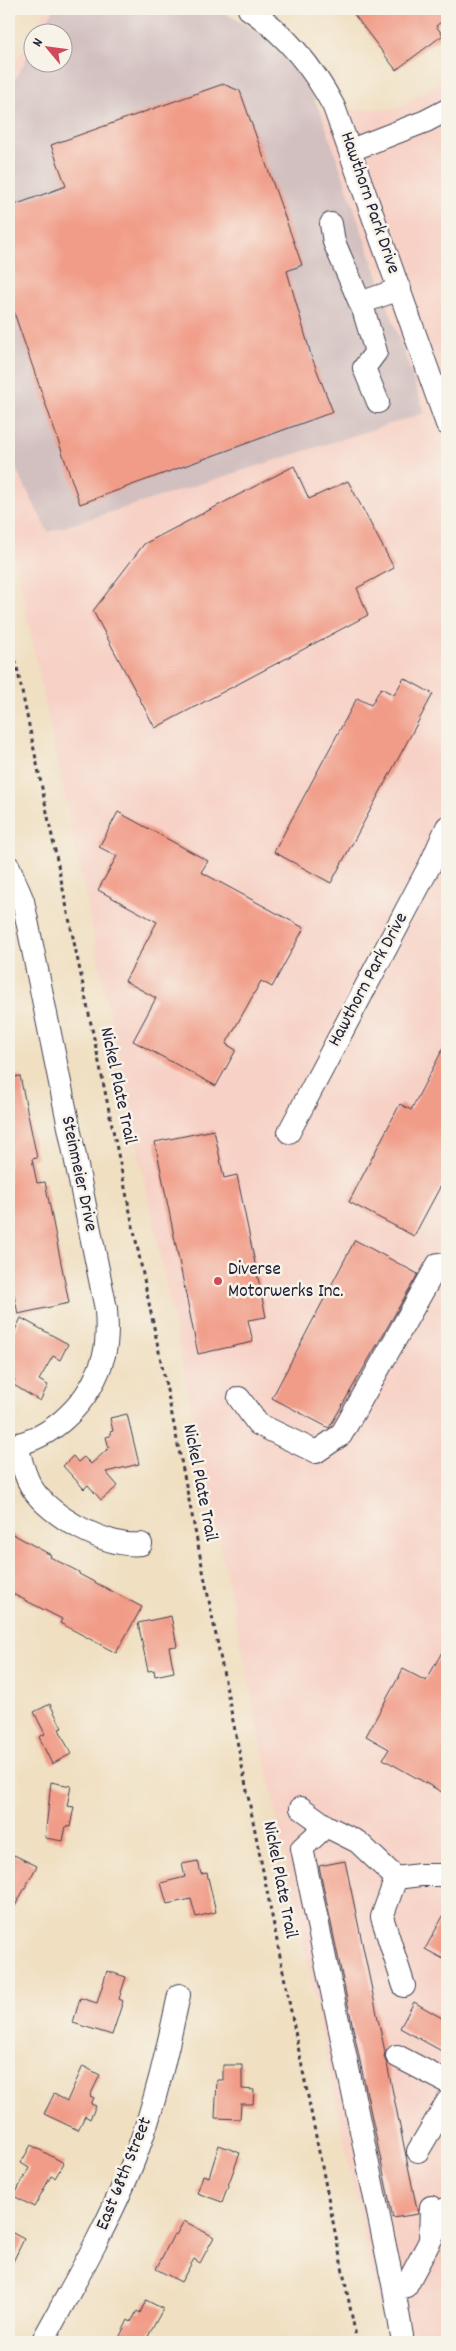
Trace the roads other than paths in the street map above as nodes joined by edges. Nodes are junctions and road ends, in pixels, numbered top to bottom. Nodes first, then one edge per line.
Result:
1 (249, 9) edge
2 (447, 110) edge
3 (351, 150) junction
4 (332, 224) dead end
5 (400, 289) junction
6 (360, 303) junction
7 (378, 402) dead end
8 (447, 424) edge
9 (447, 827) edge
10 (9, 867) edge
11 (290, 1132) dead end
12 (438, 1264) dead end
13 (239, 1398) dead end
14 (13, 1446) edge
15 (141, 1544) dead end
16 (301, 1808) dead end
17 (326, 1826) junction
18 (447, 1875) edge
19 (396, 1878) junction
20 (404, 1986) dead end
21 (179, 1995) dead end
22 (397, 2056) dead end
23 (447, 2082) edge
24 (447, 2102) edge
25 (418, 2151) dead end
26 (439, 2207) edge
27 (394, 2289) junction
28 (402, 2336) dead end
29 (42, 2342) edge

1 - 3 street, Hawthorn Park Drive
2 - 3 street
3 - 5 street, Hawthorn Park Drive
4 - 6 street
5 - 6 street
5 - 8 street, Hawthorn Park Drive
6 - 7 street
9 - 11 street, Hawthorn Park Drive
10 - 14 street, Steinmeier Drive
12 - 13 street
14 - 15 street
16 - 17 street
17 - 19 street
17 - 27 street
18 - 19 street
19 - 20 street
21 - 29 street, East 68th Street
22 - 23 street
24 - 25 street
26 - 27 street
27 - 28 street

